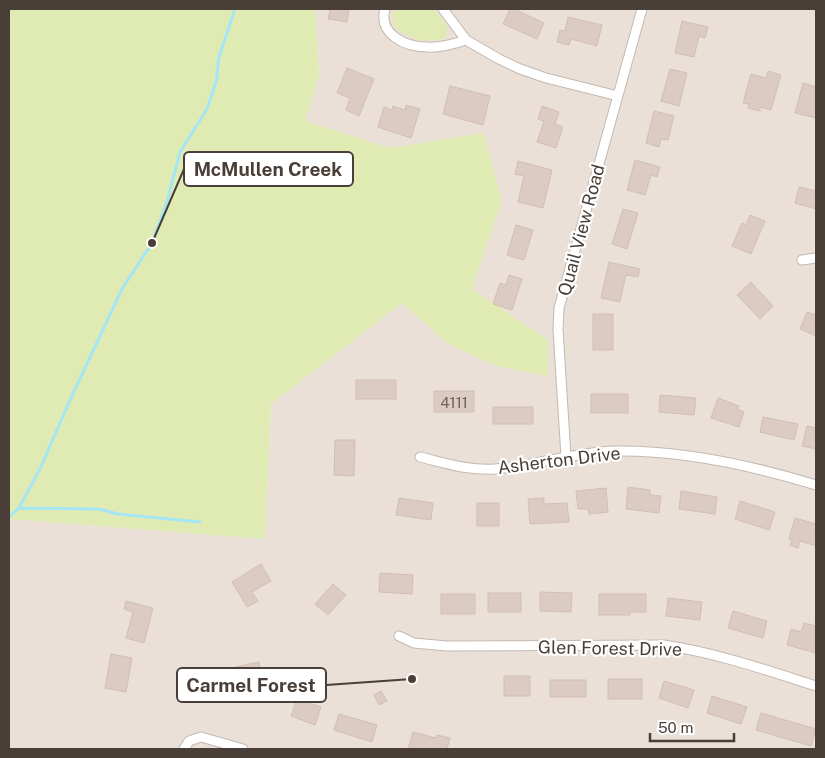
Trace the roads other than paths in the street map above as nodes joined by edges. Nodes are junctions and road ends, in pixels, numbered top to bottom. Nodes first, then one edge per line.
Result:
1 (385, 9) edge
2 (442, 9) edge
3 (642, 9) edge
4 (466, 40) junction
5 (618, 96) junction
6 (816, 258) edge
7 (802, 260) dead end
8 (420, 457) dead end
9 (566, 457) junction
10 (816, 485) edge
11 (399, 636) dead end
12 (816, 686) edge
13 (184, 749) edge
14 (243, 749) edge

1 - 4 street
2 - 4 street
3 - 5 street, Quail View Road
4 - 5 street
5 - 9 street, Quail View Road
6 - 7 street
8 - 9 street, Asherton Drive
9 - 10 street, Asherton Drive
11 - 12 street, Glen Forest Drive
13 - 14 street

